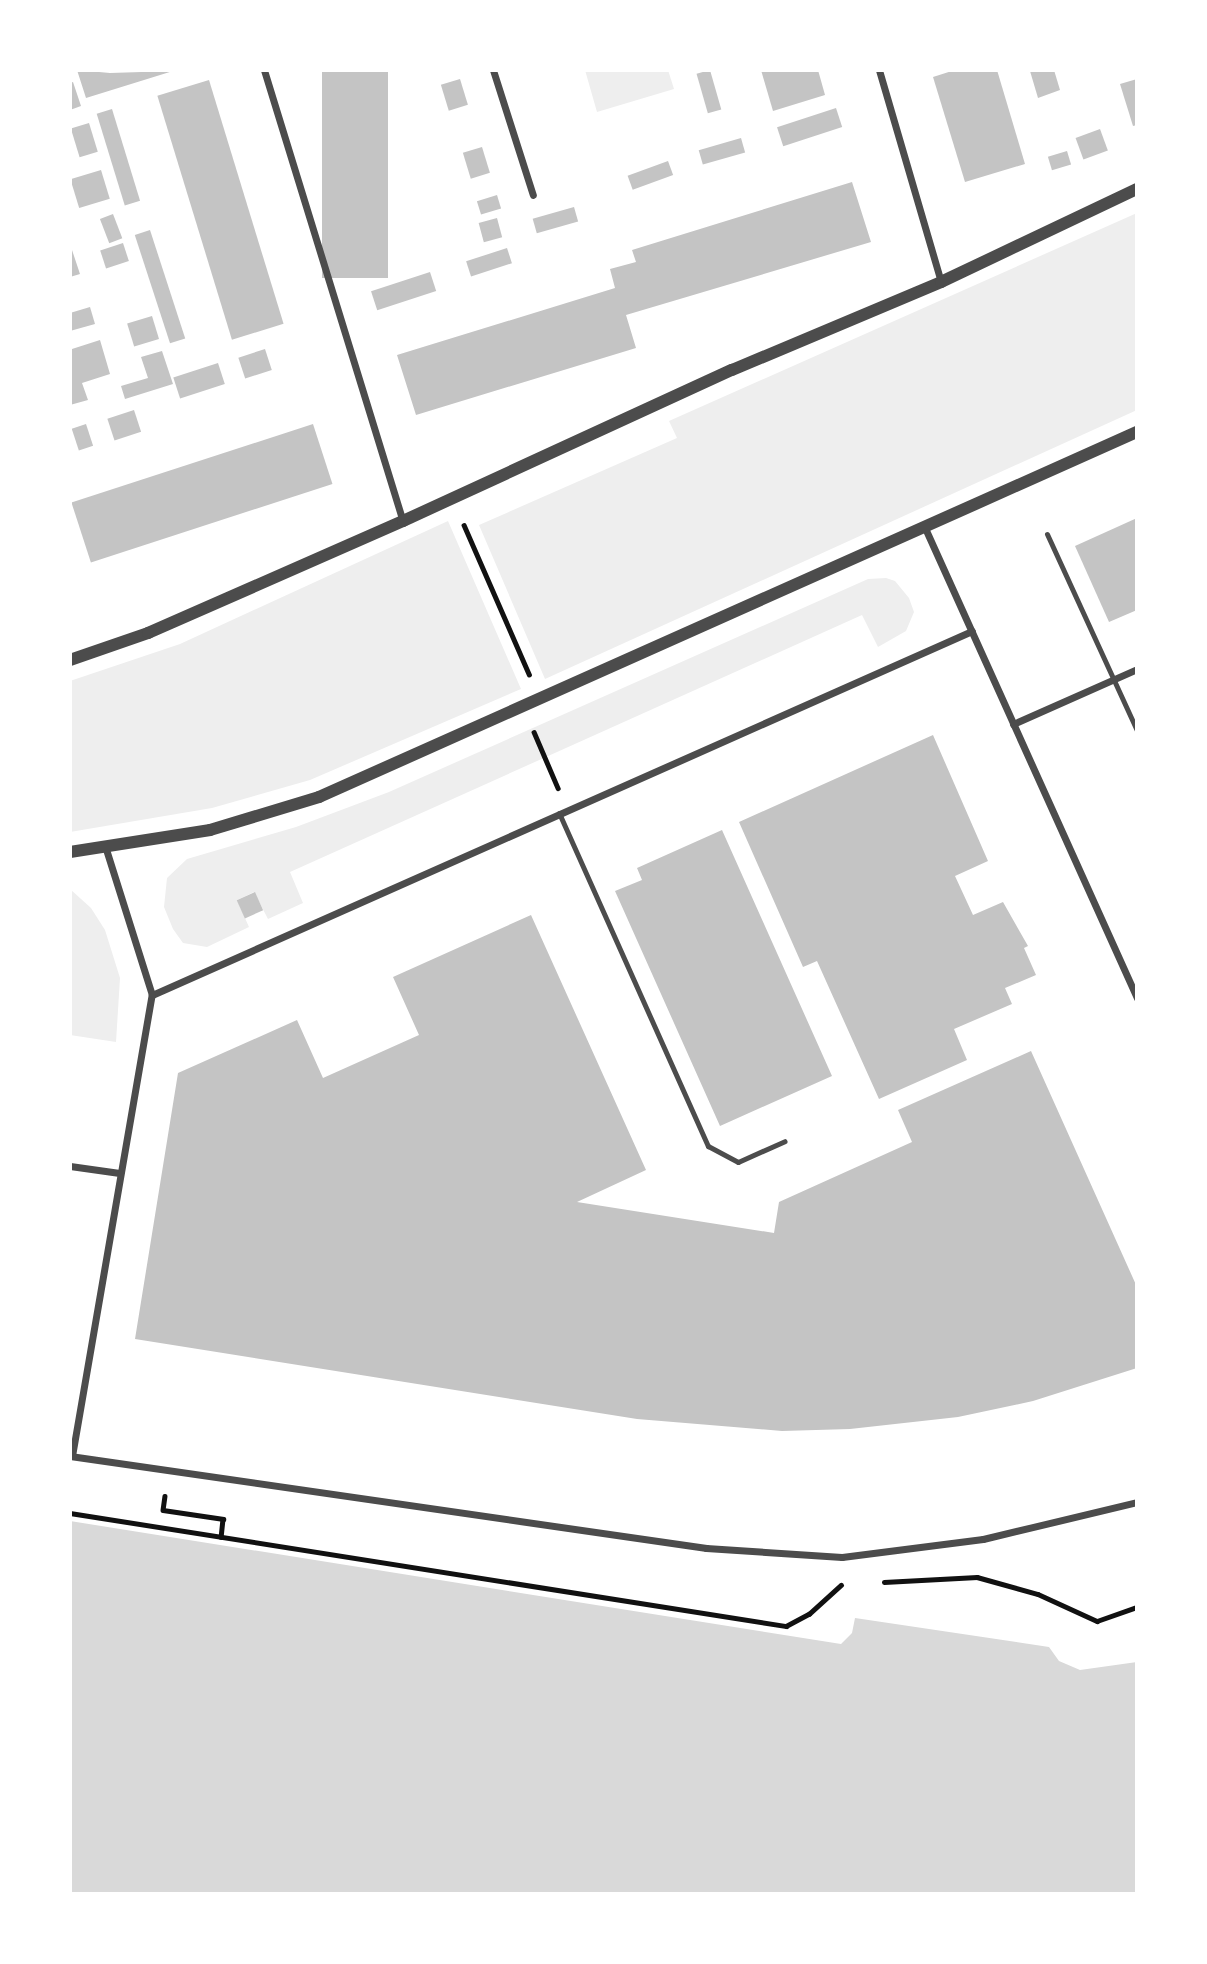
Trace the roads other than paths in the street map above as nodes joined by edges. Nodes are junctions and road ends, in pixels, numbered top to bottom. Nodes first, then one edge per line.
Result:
1 (264, 70) edge
2 (493, 70) edge
3 (879, 70) edge
4 (1137, 188) edge
5 (533, 195) dead end
6 (941, 282) junction
7 (1137, 432) edge
8 (403, 521) junction
9 (925, 528) junction
10 (1047, 534) dead end
11 (972, 631) junction
12 (70, 660) edge
13 (1137, 669) edge
14 (1114, 680) junction
15 (1013, 724) junction
16 (1137, 731) edge
17 (559, 813) junction
18 (106, 849) junction
19 (70, 852) edge
20 (152, 995) junction
21 (1137, 997) edge
22 (785, 1141) dead end
23 (70, 1166) edge
24 (120, 1173) junction
25 (71, 1456) edge
26 (1137, 1502) edge

1 - 8 street
2 - 5 street
3 - 6 street
4 - 6 street
6 - 8 street
7 - 9 street
8 - 12 street
9 - 11 street
9 - 18 street
10 - 14 lane
11 - 15 street
11 - 17 street
13 - 14 street
14 - 15 street
14 - 16 lane
15 - 21 street
17 - 20 street
17 - 22 lane
18 - 19 street
18 - 20 street
20 - 24 street
23 - 24 street
24 - 25 street
25 - 26 street

